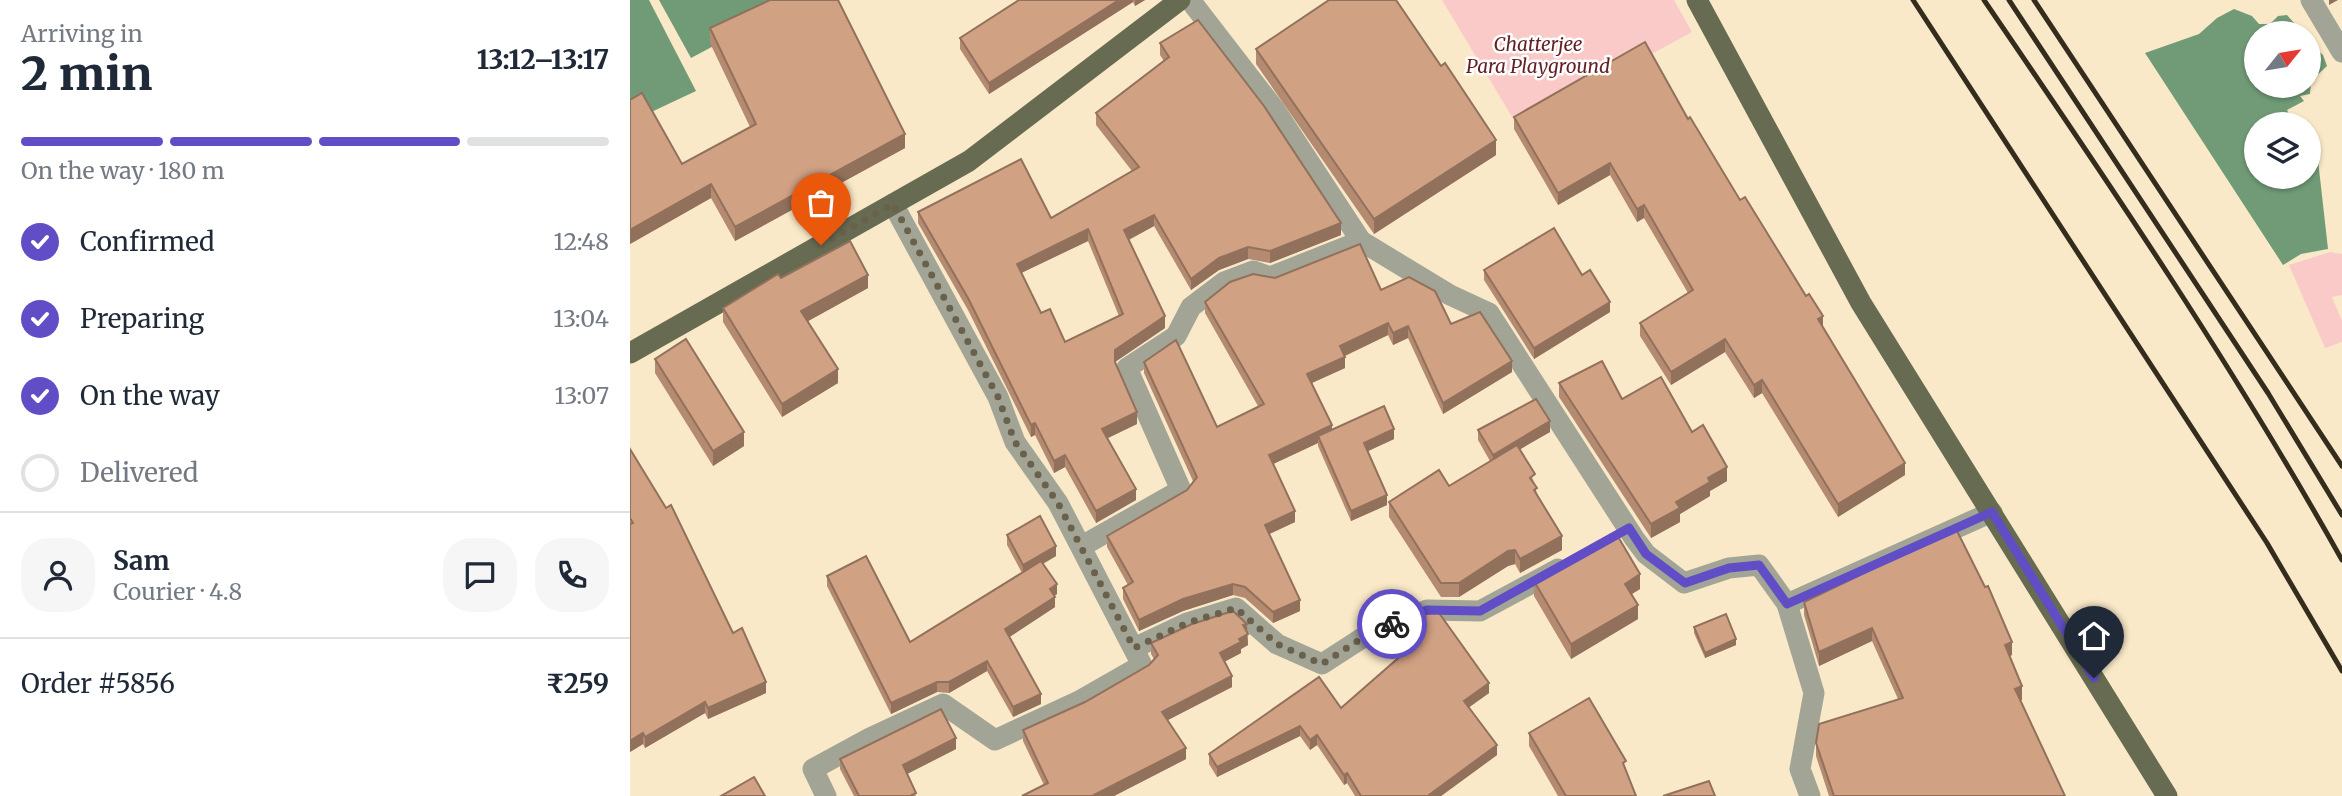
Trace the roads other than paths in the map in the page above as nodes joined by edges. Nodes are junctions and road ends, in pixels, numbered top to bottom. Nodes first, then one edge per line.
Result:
1 (1180, 0) edge
2 (1190, 0) edge
3 (1697, 0) edge
4 (2311, 0) edge
5 (2342, 51) edge
6 (893, 204) junction
7 (1361, 240) junction
8 (630, 353) edge
9 (1992, 512) junction
10 (1629, 528) junction
11 (1607, 540) edge
12 (1082, 546) junction
13 (1575, 559) edge
14 (1787, 604) junction
15 (1134, 648) junction
16 (826, 796) edge
17 (1810, 796) edge
18 (2167, 796) edge

1 - 6 main road
2 - 7 street
3 - 9 main road
4 - 5 street
6 - 8 main road
6 - 12 street
7 - 10 street
7 - 12 street
9 - 14 street
9 - 18 main road
10 - 11 street
10 - 14 street
12 - 15 street
13 - 15 street
14 - 17 street
15 - 16 street

